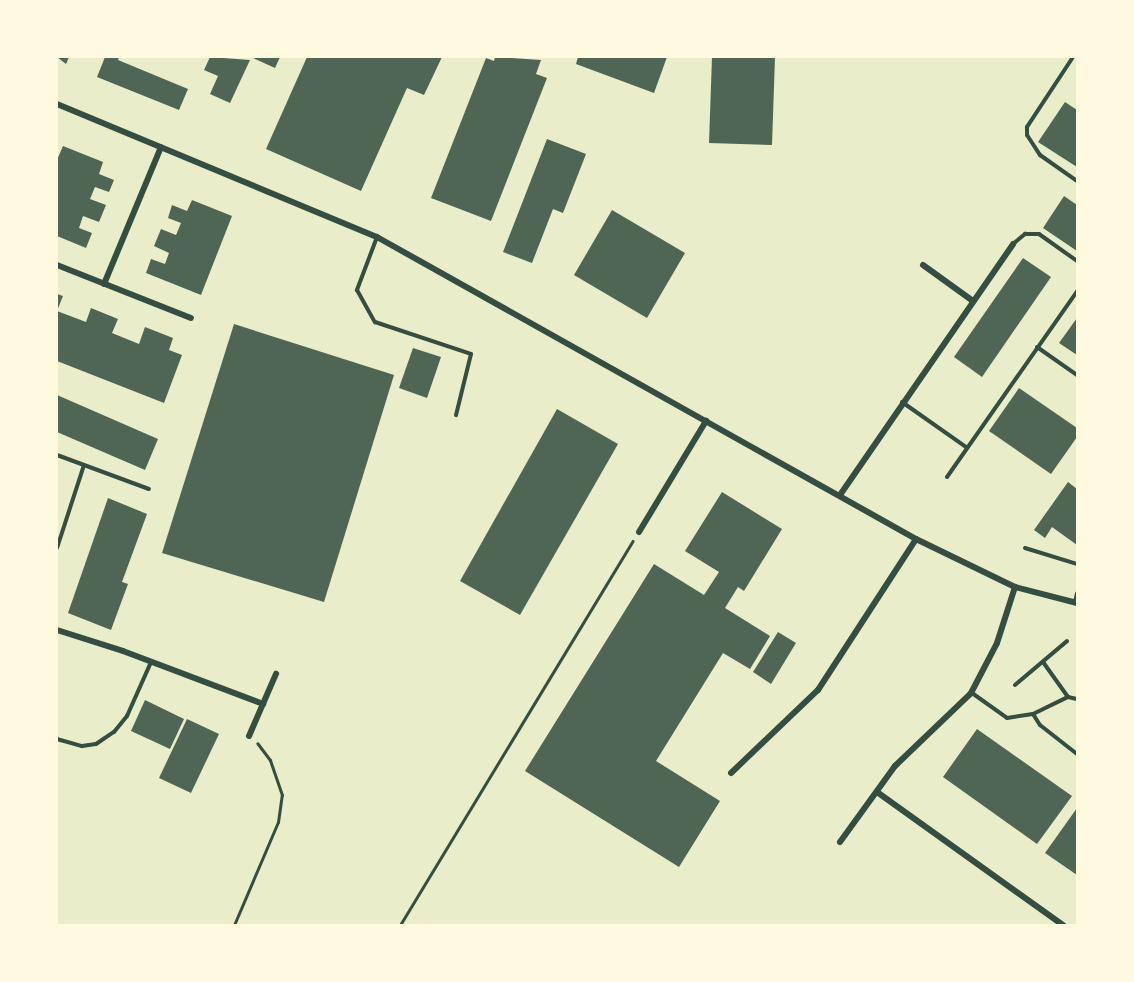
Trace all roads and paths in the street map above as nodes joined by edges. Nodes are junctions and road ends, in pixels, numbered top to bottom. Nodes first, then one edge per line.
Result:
1 (1073, 57) edge
2 (57, 104) edge
3 (161, 147) junction
4 (1077, 181) edge
5 (377, 237) junction
6 (1013, 244) joint
7 (1077, 261) edge
8 (57, 265) edge
9 (923, 265) dead end
10 (104, 284) junction
11 (1077, 291) edge
12 (973, 301) junction
13 (191, 318) dead end
14 (1037, 347) junction
15 (1077, 375) edge
16 (901, 402) junction
17 (456, 415) dead end
18 (706, 421) junction
19 (966, 447) junction
20 (57, 455) edge
21 (84, 465) junction
22 (947, 477) dead end
23 (149, 489) dead end
24 (840, 495) junction
25 (639, 532) joint
26 (916, 539) junction
27 (57, 548) edge
28 (1025, 548) dead end
29 (1077, 564) edge
30 (1015, 587) junction
31 (1077, 593) edge
32 (1076, 603) edge
33 (57, 630) edge
34 (1067, 641) dead end
35 (151, 661) junction
36 (1043, 662) junction
37 (276, 674) dead end
38 (1015, 685) dead end
39 (971, 693) junction
40 (1068, 697) junction
41 (1077, 699) edge
42 (263, 704) junction
43 (1033, 714) junction
44 (249, 736) joint
45 (57, 739) edge
46 (1077, 754) edge
47 (731, 773) dead end
48 (877, 792) junction
49 (840, 842) dead end
50 (234, 925) edge
51 (400, 925) edge
52 (1063, 925) edge

1 - 4 lane
2 - 3 street
3 - 5 street
3 - 10 street
5 - 17 lane
5 - 18 street
6 - 7 lane
6 - 12 street
8 - 10 street
9 - 12 street
10 - 13 street
11 - 14 lane
12 - 16 street
14 - 15 lane
14 - 19 lane
16 - 19 lane
16 - 24 street
18 - 24 street
18 - 25 street
19 - 22 lane
20 - 21 lane
21 - 23 lane
21 - 27 lane
24 - 26 street
25 - 51 path
26 - 30 street
26 - 47 street
28 - 29 lane
30 - 32 street
30 - 39 street
31 - 32 lane
33 - 35 street
34 - 36 lane
35 - 42 street
35 - 45 lane
36 - 38 lane
36 - 40 lane
37 - 42 street
39 - 43 lane
39 - 48 street
40 - 41 lane
40 - 43 lane
42 - 44 street
43 - 46 lane
44 - 50 path
48 - 49 street
48 - 52 street

